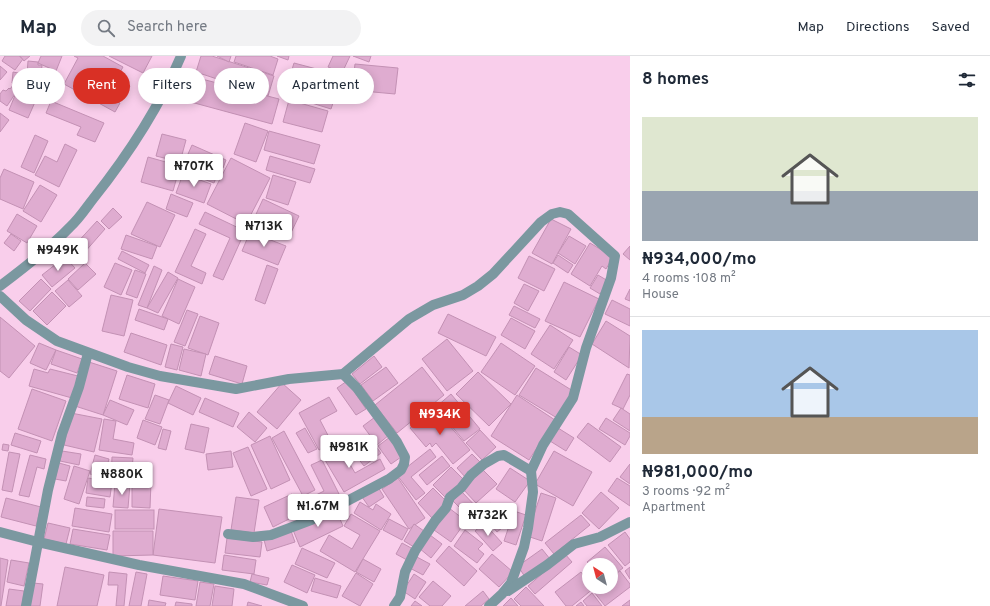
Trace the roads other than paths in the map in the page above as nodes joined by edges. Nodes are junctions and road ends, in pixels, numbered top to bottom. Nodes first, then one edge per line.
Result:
1 (181, 56) edge
2 (0, 286) edge
3 (0, 296) edge
4 (88, 353) junction
5 (343, 374) junction
6 (531, 471) junction
7 (630, 522) edge
8 (0, 532) edge
9 (228, 534) dead end
10 (38, 542) junction
11 (502, 594) junction
12 (26, 606) edge
13 (303, 606) edge
14 (394, 606) edge
15 (489, 606) edge

1 - 2 street
3 - 4 street
4 - 5 street
4 - 10 street
5 - 6 street
5 - 9 street
6 - 11 street
6 - 14 street
7 - 11 street
8 - 10 street
10 - 12 street
10 - 13 street
11 - 15 street

